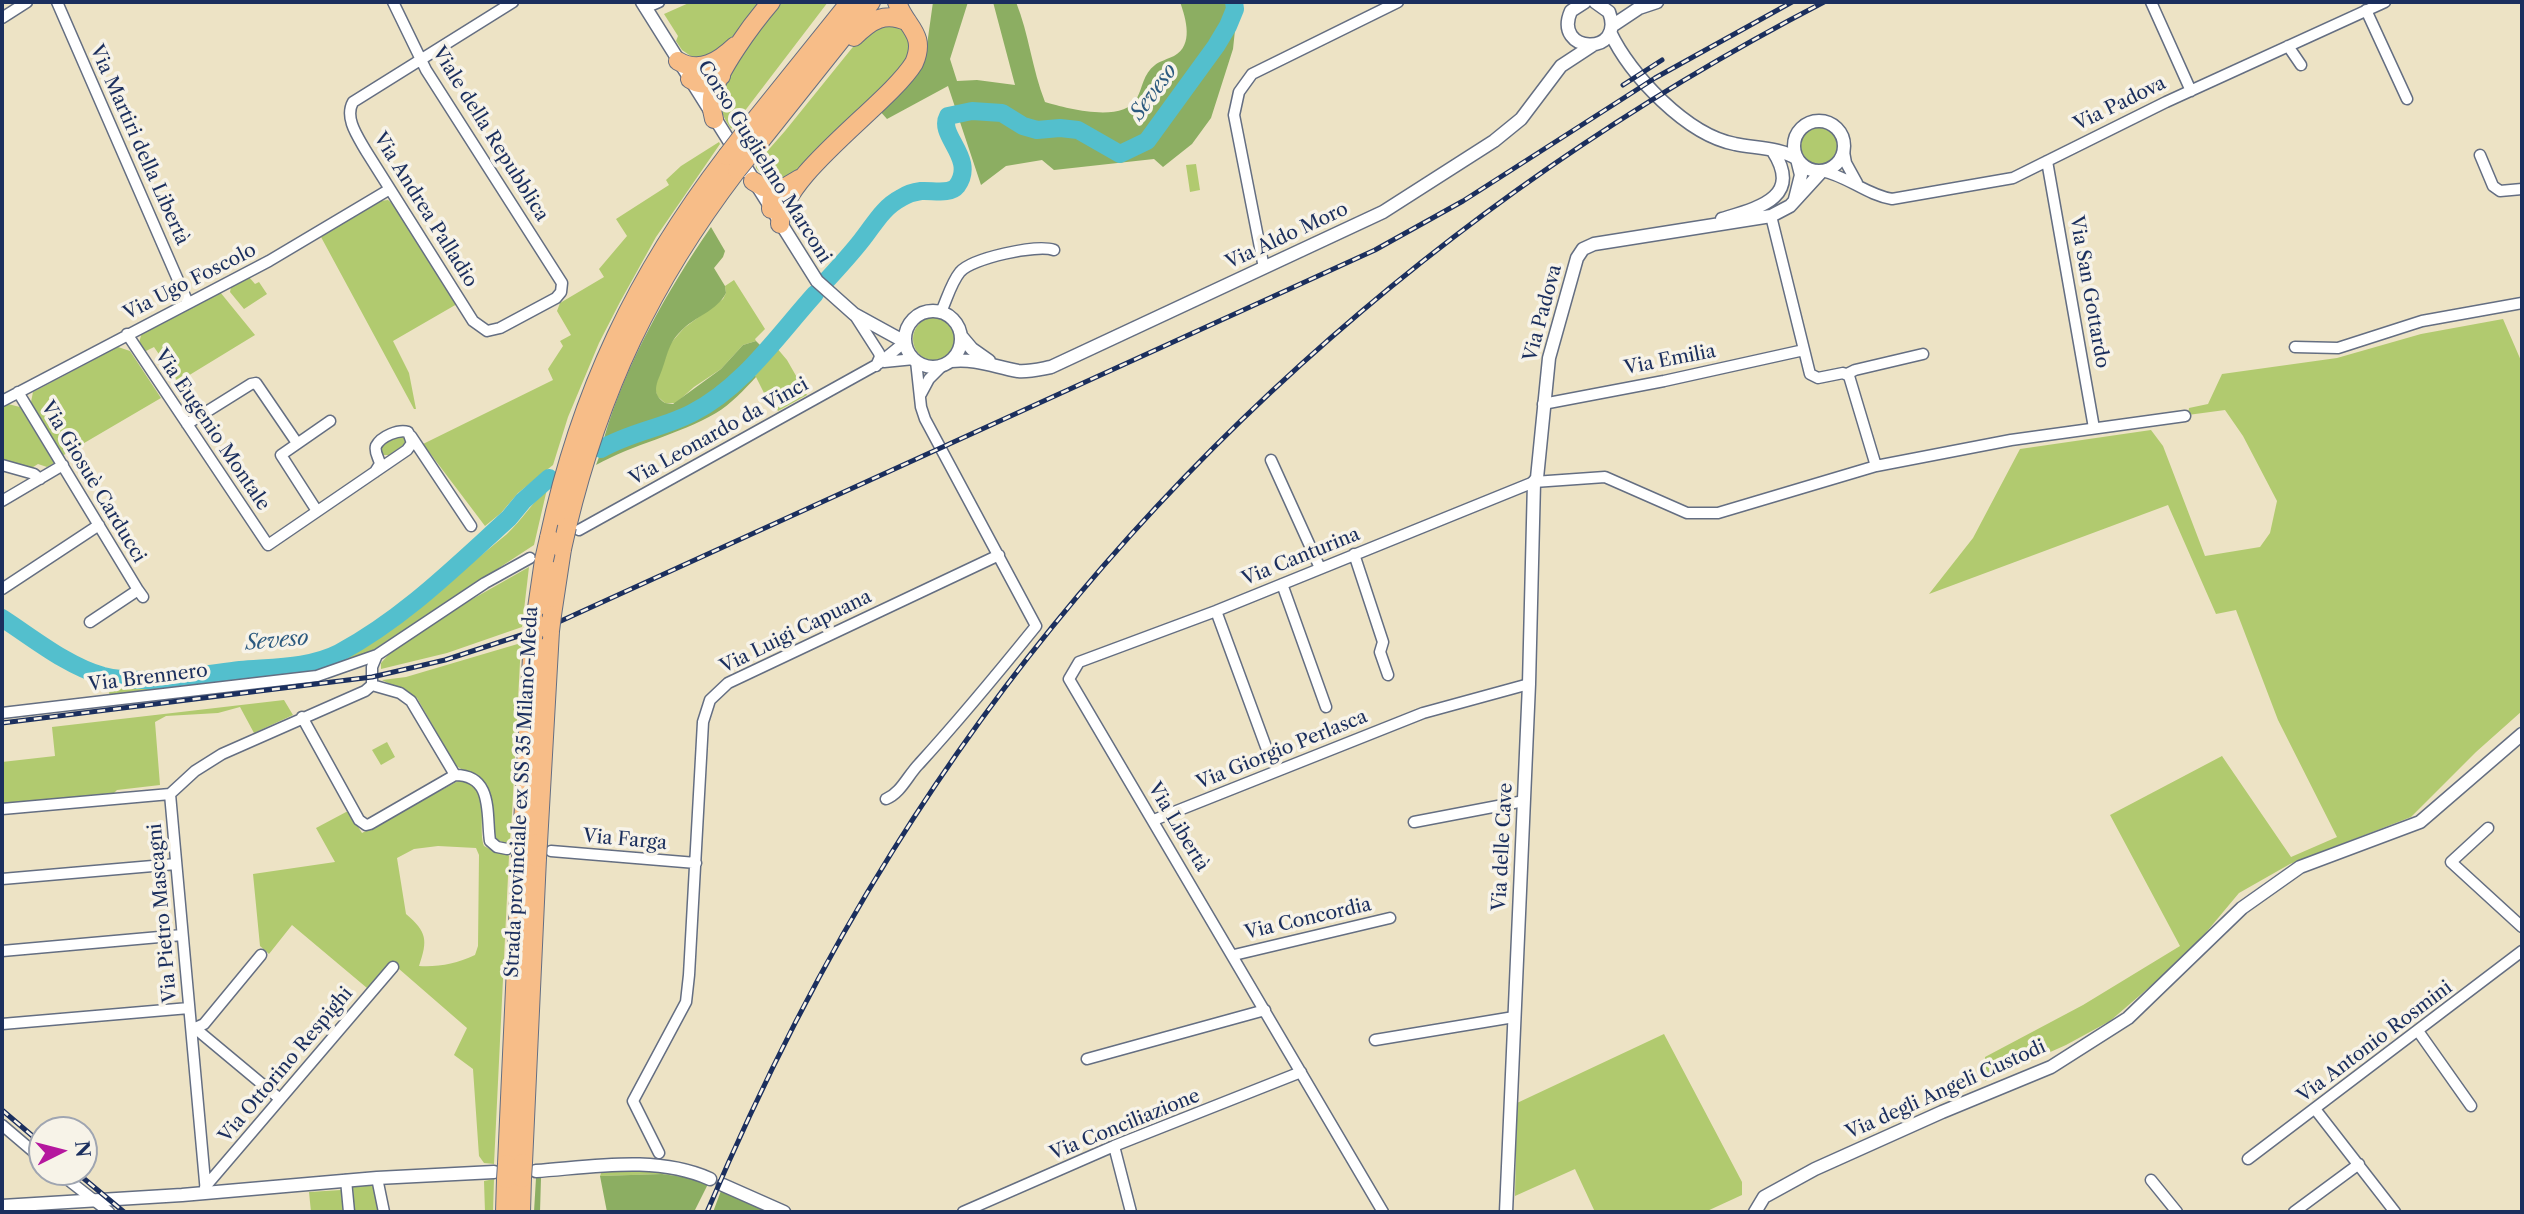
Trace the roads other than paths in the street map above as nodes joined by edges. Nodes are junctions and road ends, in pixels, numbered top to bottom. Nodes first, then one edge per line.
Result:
1 (27, 2) edge
2 (57, 2) edge
3 (393, 2) edge
4 (513, 2) edge
5 (659, 2) edge
6 (771, 2) edge
7 (836, 2) edge
8 (850, 2) edge
9 (871, 2) edge
10 (897, 2) edge
11 (1398, 2) edge
12 (1567, 2) edge
13 (1585, 2) edge
14 (1657, 2) edge
15 (2151, 2) edge
16 (2385, 2) edge
17 (1600, 4) edge
18 (644, 5) edge
19 (1639, 8) junction
20 (2366, 10) junction
21 (2, 18) edge
22 (1568, 21) junction
23 (908, 22) junction
24 (1611, 29) junction
25 (743, 39) junction
26 (1595, 45) junction
27 (2288, 46) junction
28 (421, 59) junction
29 (1625, 60) junction
30 (678, 61) joint
31 (2301, 65) dead end
32 (1561, 66) junction
33 (721, 76) junction
34 (695, 79) junction
35 (798, 80) junction
36 (2190, 91) junction
37 (2407, 99) dead end
38 (714, 119) junction
39 (1796, 134) junction
40 (1754, 146) junction
41 (1773, 151) junction
42 (1844, 152) junction
43 (2480, 155) dead end
44 (1797, 159) junction
45 (2047, 161) junction
46 (732, 163) junction
47 (1822, 171) junction
48 (753, 181) junction
49 (1862, 187) junction
50 (390, 189) junction
51 (2522, 189) edge
52 (786, 193) junction
53 (1795, 200) junction
54 (771, 208) junction
55 (1771, 216) junction
56 (1695, 229) junction
57 (1054, 250) dead end
58 (1265, 268) junction
59 (188, 303) junction
60 (2522, 303) edge
61 (941, 312) junction
62 (854, 314) junction
63 (911, 321) junction
64 (873, 326) junction
65 (482, 329) joint
66 (127, 334) junction
67 (961, 336) junction
68 (905, 342) junction
69 (2295, 346) dead end
70 (1804, 350) junction
71 (1923, 354) dead end
72 (915, 360) junction
73 (947, 363) junction
74 (992, 364) junction
75 (877, 365) junction
76 (1847, 374) junction
77 (18, 392) junction
78 (921, 394) junction
79 (2, 401) edge
80 (1543, 404) junction
81 (2185, 416) dead end
82 (330, 421) dead end
83 (187, 424) junction
84 (2094, 428) junction
85 (411, 436) junction
86 (297, 443) junction
87 (1271, 460) dead end
88 (2, 465) edge
89 (63, 465) junction
90 (1876, 466) junction
91 (375, 472) junction
92 (40, 479) junction
93 (1534, 482) junction
94 (2, 501) edge
95 (317, 511) junction
96 (99, 525) junction
97 (471, 526) dead end
98 (573, 528) junction
99 (555, 543) junction
100 (1354, 554) junction
101 (999, 555) junction
102 (537, 559) junction
103 (1320, 568) junction
104 (1282, 583) junction
105 (2, 589) edge
106 (1216, 611) junction
107 (90, 622) dead end
108 (542, 626) junction
109 (377, 655) junction
110 (1079, 662) joint
111 (1388, 675) dead end
112 (1529, 684) junction
113 (372, 685) junction
114 (1326, 707) dead end
115 (2, 713) edge
116 (302, 717) junction
117 (2522, 734) edge
118 (1266, 747) dead end
119 (455, 775) junction
120 (170, 793) junction
121 (886, 799) dead end
122 (1524, 801) junction
123 (2, 809) edge
124 (1154, 820) junction
125 (1414, 822) dead end
126 (2488, 828) dead end
127 (530, 850) junction
128 (696, 863) junction
129 (176, 864) junction
130 (2, 880) edge
131 (1390, 918) dead end
132 (2522, 926) edge
133 (182, 935) junction
134 (2, 951) edge
135 (2522, 951) edge
136 (261, 955) dead end
137 (1234, 955) junction
138 (393, 967) dead end
139 (189, 1008) junction
140 (1265, 1010) junction
141 (1514, 1017) junction
142 (2, 1024) edge
143 (193, 1029) junction
144 (2418, 1031) junction
145 (1375, 1040) dead end
146 (1087, 1059) dead end
147 (1301, 1072) junction
148 (280, 1099) junction
149 (2471, 1106) dead end
150 (2315, 1109) junction
151 (2, 1125) edge
152 (1114, 1146) junction
153 (28, 1147) edge
154 (661, 1159) junction
155 (2248, 1159) dead end
156 (2359, 1164) junction
157 (515, 1171) junction
158 (377, 1178) junction
159 (710, 1179) dead end
160 (346, 1180) junction
161 (2151, 1180) dead end
162 (723, 1185) dead end
163 (76, 1186) edge
164 (206, 1190) junction
165 (93, 1199) junction
166 (2, 1206) edge
167 (20, 1208) edge
168 (109, 1212) edge
169 (349, 1212) edge
170 (384, 1212) edge
171 (505, 1212) edge
172 (521, 1212) edge
173 (784, 1212) edge
174 (963, 1212) edge
175 (1131, 1212) edge
176 (1383, 1212) edge
177 (1506, 1212) edge
178 (1755, 1212) edge
179 (2176, 1212) edge
180 (2294, 1212) edge
181 (2395, 1212) edge

1 - 21 street
2 - 59 street, Via Martiri della Libertà
3 - 28 street, Viale della Repubblica
4 - 28 street
5 - 18 street
6 - 25 highway
7 - 35 highway
8 - 35 highway, Strada provinciale ex SS 35 Milano-Meda
9 - 35 highway, Strada provinciale ex SS 35 Milano-Meda
10 - 23 highway
11 - 58 street
12 - 22 street
13 - 22 street
14 - 19 street
15 - 36 street
16 - 20 street, Via Padova
17 - 19 street
17 - 24 street
18 - 30 street, Corso Guglielmo Marconi
19 - 24 street, Via Aldo Moro
20 - 27 street, Via Padova
20 - 37 street
22 - 26 street
22 - 32 street, Via Aldo Moro
23 - 35 highway
23 - 52 highway
24 - 26 street, Via Aldo Moro
24 - 29 street
25 - 33 highway
25 - 34 highway
26 - 29 street
26 - 32 street, Via Aldo Moro
27 - 31 street
27 - 36 street, Via Padova
28 - 50 street, Via Andrea Palladio
28 - 65 street, Viale della Repubblica
29 - 40 street
30 - 34 highway
32 - 58 street, Via Aldo Moro
33 - 34 highway
33 - 38 highway
34 - 38 street, Corso Guglielmo Marconi
35 - 46 highway, Strada provinciale ex SS 35 Milano-Meda, bridge
36 - 45 street, Via Padova
38 - 48 street, Corso Guglielmo Marconi
39 - 40 street
39 - 42 street
39 - 44 street
40 - 41 street
41 - 44 street
41 - 56 street
42 - 47 street
42 - 49 street
43 - 51 street
44 - 47 street
44 - 53 street
45 - 49 street, Via Padova
45 - 84 street, Via San Gottardo
46 - 98 highway, Strada provinciale ex SS 35 Milano-Meda
46 - 99 highway, Strada provinciale ex SS 35 Milano-Meda
47 - 49 street, Via Padova
47 - 53 street, Via Padova
48 - 52 highway
48 - 54 street, Corso Guglielmo Marconi
50 - 59 street, Via Ugo Foscolo
50 - 65 street, Via Andrea Palladio
52 - 54 highway
53 - 55 street, Via Padova
54 - 62 street, Corso Guglielmo Marconi
55 - 56 street, Via Padova
55 - 70 street
56 - 80 street, Via Padova
57 - 61 street
58 - 74 street, Via Aldo Moro
59 - 66 street, Via Ugo Foscolo
60 - 69 street
61 - 63 street
61 - 67 street
62 - 64 street, Corso Guglielmo Marconi
62 - 75 street
63 - 64 street
63 - 68 street
64 - 68 street, Corso Guglielmo Marconi
66 - 77 street, Via Ugo Foscolo
66 - 83 street, Via Eugenio Montale
67 - 73 street
67 - 74 street, Via Aldo Moro
68 - 72 street
68 - 75 street
70 - 76 street
70 - 80 street, Via Emilia
71 - 76 street
72 - 73 street
72 - 75 street
72 - 78 street
73 - 74 street, Via Aldo Moro
73 - 78 street
75 - 98 street, Via Leonardo da Vinci
76 - 90 street
77 - 79 street, Via Ugo Foscolo
77 - 89 street, Via Giosuè Carducci
78 - 101 street
80 - 93 street, Via Padova
81 - 84 street, Via Canturina
82 - 86 street
83 - 86 street
83 - 95 street, Via Eugenio Montale
84 - 90 street, Via Canturina
85 - 91 street
85 - 91 street
85 - 97 street
86 - 95 street
87 - 103 street
88 - 92 street
89 - 92 street
89 - 96 street, Via Giosuè Carducci
90 - 93 street, Via Canturina
91 - 95 street
92 - 94 street
93 - 100 street, Via Canturina
93 - 112 street, Via delle Cave
96 - 105 street
96 - 107 street, Via Giosuè Carducci
98 - 99 highway, Strada provinciale ex SS 35 Milano-Meda, bridge
99 - 102 highway, Strada provinciale ex SS 35 Milano-Meda, bridge
99 - 108 highway, Strada provinciale ex SS 35 Milano-Meda
100 - 103 street, Via Canturina
100 - 111 street
101 - 121 street
101 - 128 street, Via Luigi Capuana
102 - 108 highway, Strada provinciale ex SS 35 Milano-Meda
102 - 109 street
103 - 104 street, Via Canturina
104 - 106 street, Via Canturina
104 - 114 street
106 - 110 street, Via Canturina
106 - 118 street
108 - 127 highway, Strada provinciale ex SS 35 Milano-Meda
109 - 113 street
109 - 115 street, Via Brennero
110 - 124 street, Via Libertà
112 - 122 street, Via delle Cave
112 - 124 street, Via Giorgio Perlasca
113 - 116 street
113 - 119 street
116 - 119 street
116 - 120 street
117 - 178 street, Via degli Angeli Custodi
119 - 127 street
120 - 123 street
120 - 129 street, Via Pietro Mascagni
122 - 125 street
122 - 141 street, Via delle Cave
124 - 137 street, Via Libertà
126 - 132 street
127 - 128 street, Via Farga
127 - 157 highway, Strada provinciale ex SS 35 Milano-Meda
128 - 154 street, Via Luigi Capuana
129 - 130 street
129 - 133 street, Via Pietro Mascagni
131 - 137 street, Via Concordia
133 - 134 street
133 - 139 street, Via Pietro Mascagni
135 - 144 street, Via Antonio Rosmini
136 - 143 street
137 - 140 street, Via Libertà
138 - 148 street, Via Ottorino Respighi
139 - 142 street
139 - 143 street, Via Pietro Mascagni
140 - 146 street
140 - 147 street, Via Libertà
141 - 145 street
141 - 177 street, Via delle Cave
143 - 148 street
143 - 164 street, Via Pietro Mascagni
144 - 149 street
144 - 150 street, Via Antonio Rosmini
147 - 152 street, Via Conciliazione
147 - 176 street, Via Libertà
148 - 164 street, Via Ottorino Respighi
150 - 155 street, Via Antonio Rosmini
150 - 156 street
151 - 153 street
152 - 174 street, Via Conciliazione
152 - 175 street
154 - 157 street
154 - 159 street
156 - 180 street
156 - 181 street
157 - 158 street
157 - 171 highway, Strada provinciale ex SS 35 Milano-Meda
157 - 172 highway, Strada provinciale ex SS 35 Milano-Meda
158 - 160 street
158 - 170 street
160 - 164 street
160 - 169 street
161 - 179 street
162 - 173 street
163 - 165 street
164 - 165 street
165 - 167 street
165 - 168 street
166 - 167 street

